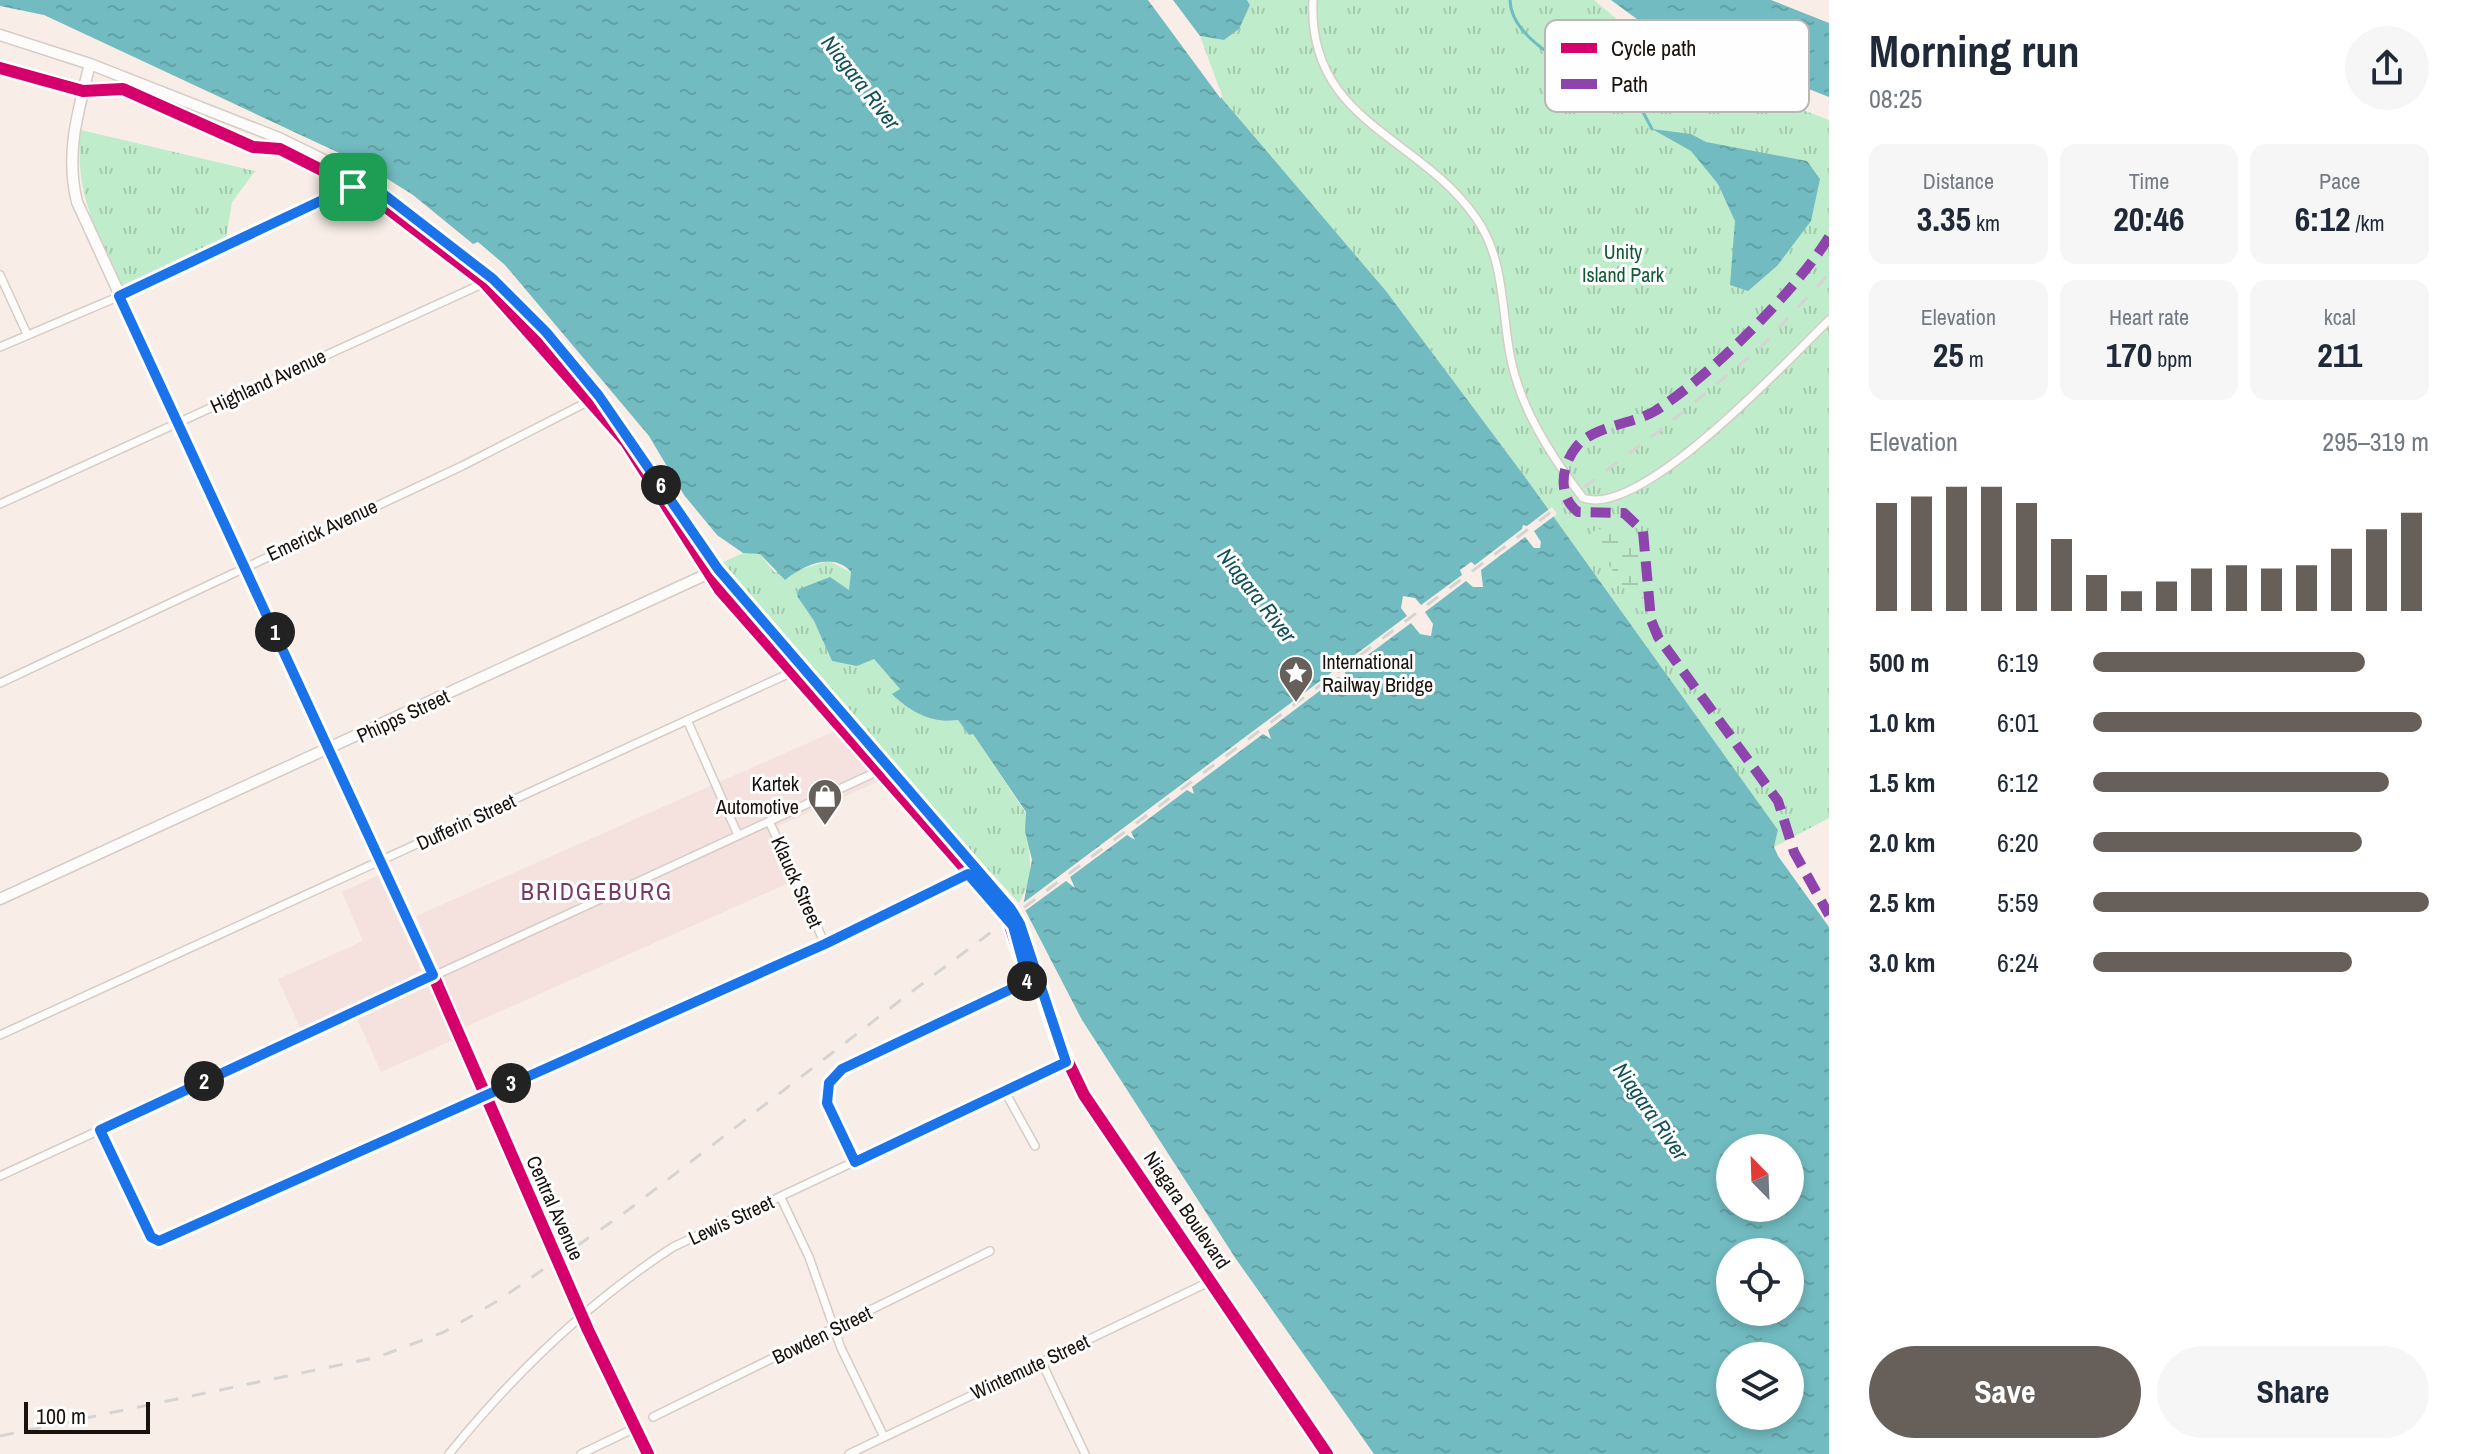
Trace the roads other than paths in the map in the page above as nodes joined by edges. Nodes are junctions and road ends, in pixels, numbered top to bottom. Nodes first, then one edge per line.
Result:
1 (1313, 0) edge
2 (0, 35) edge
3 (90, 64) junction
4 (0, 68) edge
5 (83, 91) junction
6 (365, 180) junction
7 (0, 275) edge
8 (493, 279) junction
9 (119, 296) junction
10 (1829, 320) edge
11 (27, 334) junction
12 (0, 347) edge
13 (599, 396) junction
14 (179, 423) junction
15 (0, 504) edge
16 (245, 566) junction
17 (718, 569) junction
18 (801, 668) junction
19 (0, 683) edge
20 (687, 720) junction
21 (329, 750) junction
22 (887, 767) junction
23 (769, 821) junction
24 (738, 835) junction
25 (381, 861) junction
26 (977, 870) junction
27 (0, 899) edge
28 (825, 944) junction
29 (433, 975) junction
30 (1037, 977) junction
31 (0, 1035) edge
32 (1066, 1062) junction
33 (1004, 1090) junction
34 (485, 1095) junction
35 (100, 1130) junction
36 (1035, 1146) dead end
37 (855, 1162) junction
38 (0, 1176) edge
39 (781, 1198) junction
40 (990, 1251) dead end
41 (1211, 1281) junction
42 (834, 1330) junction
43 (1041, 1361) junction
44 (653, 1417) dead end
45 (635, 1428) junction
46 (884, 1437) junction
47 (449, 1454) edge
48 (581, 1454) edge
49 (648, 1454) edge
50 (849, 1454) edge
51 (1085, 1454) edge
52 (1327, 1454) edge

1 - 10 street
2 - 3 main road, Niagara Boulevard
3 - 5 main road, Central Avenue
3 - 6 main road, Niagara Boulevard
4 - 5 street
5 - 9 main road, Central Avenue
6 - 8 main road, Niagara Boulevard
6 - 9 street
7 - 11 street
8 - 13 main road, Niagara Boulevard
8 - 14 street, Highland Avenue
9 - 11 street
9 - 14 main road, Central Avenue
11 - 12 street
13 - 16 street, Emerick Avenue
13 - 17 main road, Niagara Boulevard
14 - 15 street, Highland Avenue
14 - 16 main road, Central Avenue
16 - 19 street, Emerick Avenue
16 - 21 main road, Central Avenue
17 - 18 main road, Niagara Boulevard
17 - 21 main road, Phipps Street
18 - 20 street, Dufferin Street
18 - 22 main road, Niagara Boulevard
20 - 24 street, Klauck Street
20 - 25 street, Dufferin Street
21 - 25 main road, Central Avenue
21 - 27 main road, Phipps Street
22 - 23 street
22 - 26 main road, Niagara Boulevard
23 - 24 street
23 - 28 street, Klauck Street
24 - 29 street
25 - 29 main road, Central Avenue
25 - 31 street, Dufferin Street
26 - 28 street
26 - 30 main road, Niagara Boulevard
28 - 34 street
29 - 34 main road, Central Avenue
29 - 35 street
30 - 32 main road, Niagara Boulevard
30 - 37 street
32 - 33 street, Lewis Street
32 - 41 main road, Niagara Boulevard
33 - 36 street
33 - 37 street, Lewis Street
34 - 35 street
34 - 45 main road, Central Avenue, bridge
35 - 38 street
37 - 39 street, Lewis Street
39 - 42 street
39 - 47 street, Lewis Street
40 - 42 street, Bowden Street
41 - 43 street, Wintemute Street
41 - 52 main road, Niagara Boulevard
42 - 44 street, Bowden Street
42 - 46 street
43 - 46 street, Wintemute Street
43 - 51 street
45 - 48 street
45 - 49 main road, Central Avenue
46 - 50 street, Wintemute Street

